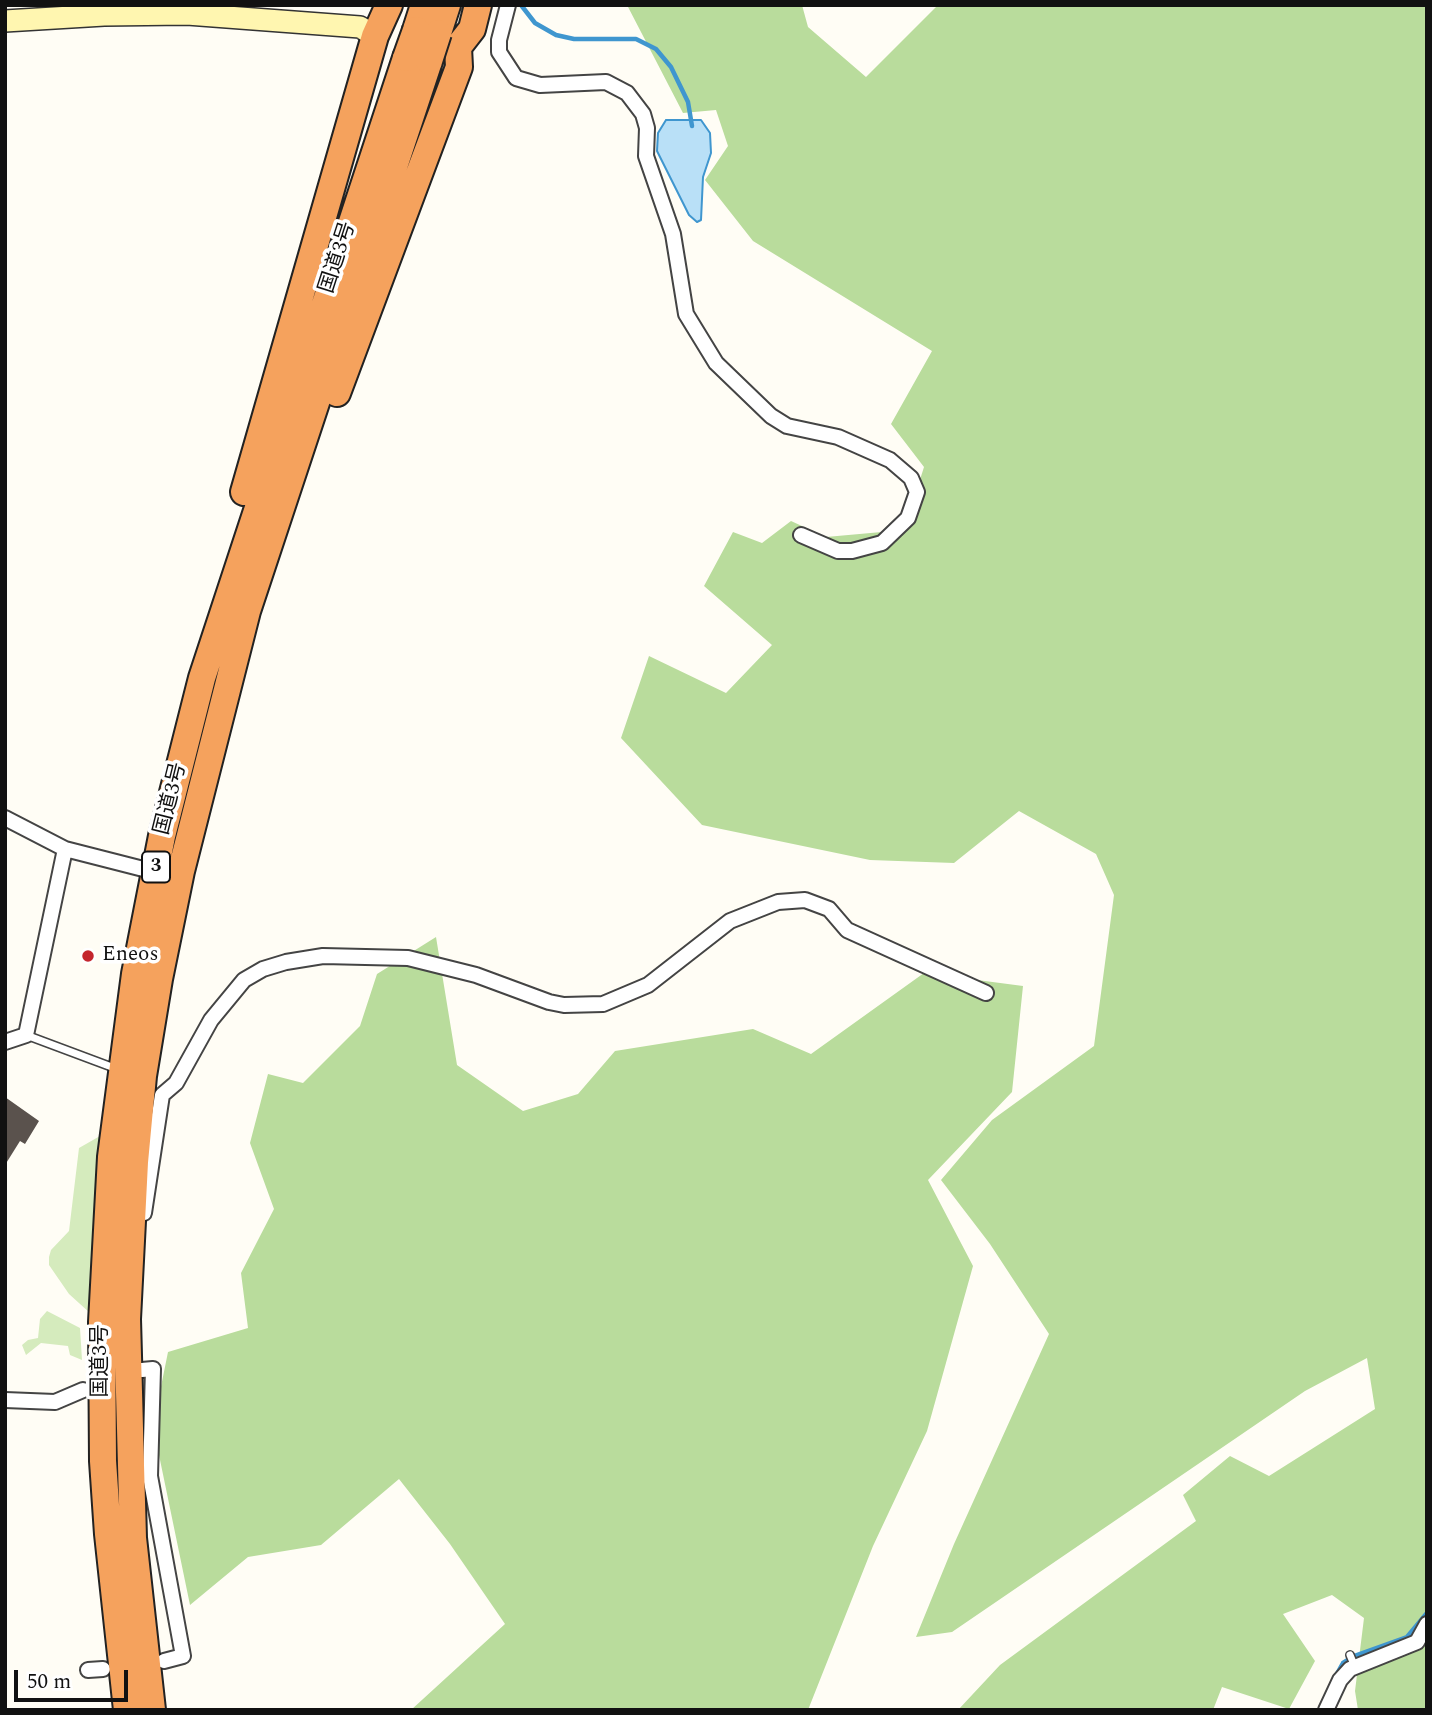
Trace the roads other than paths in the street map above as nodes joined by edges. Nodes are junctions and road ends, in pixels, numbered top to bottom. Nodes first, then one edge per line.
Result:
1 (389, 5) edge
2 (447, 5) edge
3 (478, 5) edge
4 (508, 5) edge
5 (5, 21) edge
6 (434, 29) edge
7 (5, 35) edge
8 (375, 36) junction
9 (801, 535) dead end
10 (236, 609) junction
11 (5, 818) edge
12 (65, 849) junction
13 (181, 871) junction
14 (155, 873) junction
15 (986, 993) dead end
16 (26, 1035) junction
17 (5, 1042) edge
18 (121, 1070) junction
19 (127, 1319) junction
20 (142, 1370) dead end
21 (83, 1390) dead end
22 (5, 1400) edge
23 (1427, 1624) edge
24 (164, 1661) dead end
25 (127, 1710) edge
26 (152, 1710) edge
27 (1326, 1710) edge

1 - 8 highway
2 - 6 highway, 国道3号 / 3
3 - 6 highway
4 - 9 street
5 - 8 street
6 - 8 highway
6 - 10 highway, 国道3号 / 3, bridge
6 - 10 highway
7 - 8 street
8 - 10 highway
10 - 13 highway, 国道3号 / 3
10 - 14 highway, 国道3号 / 3
11 - 12 street
12 - 14 street
12 - 16 street
13 - 14 street
13 - 19 highway, 国道3号 / 3
14 - 18 highway, 国道3号 / 3
15 - 19 street
16 - 17 street
16 - 18 lane
18 - 25 highway, 国道3号 / 3
19 - 26 highway, 国道3号 / 3
20 - 24 street
21 - 22 street
23 - 27 street

